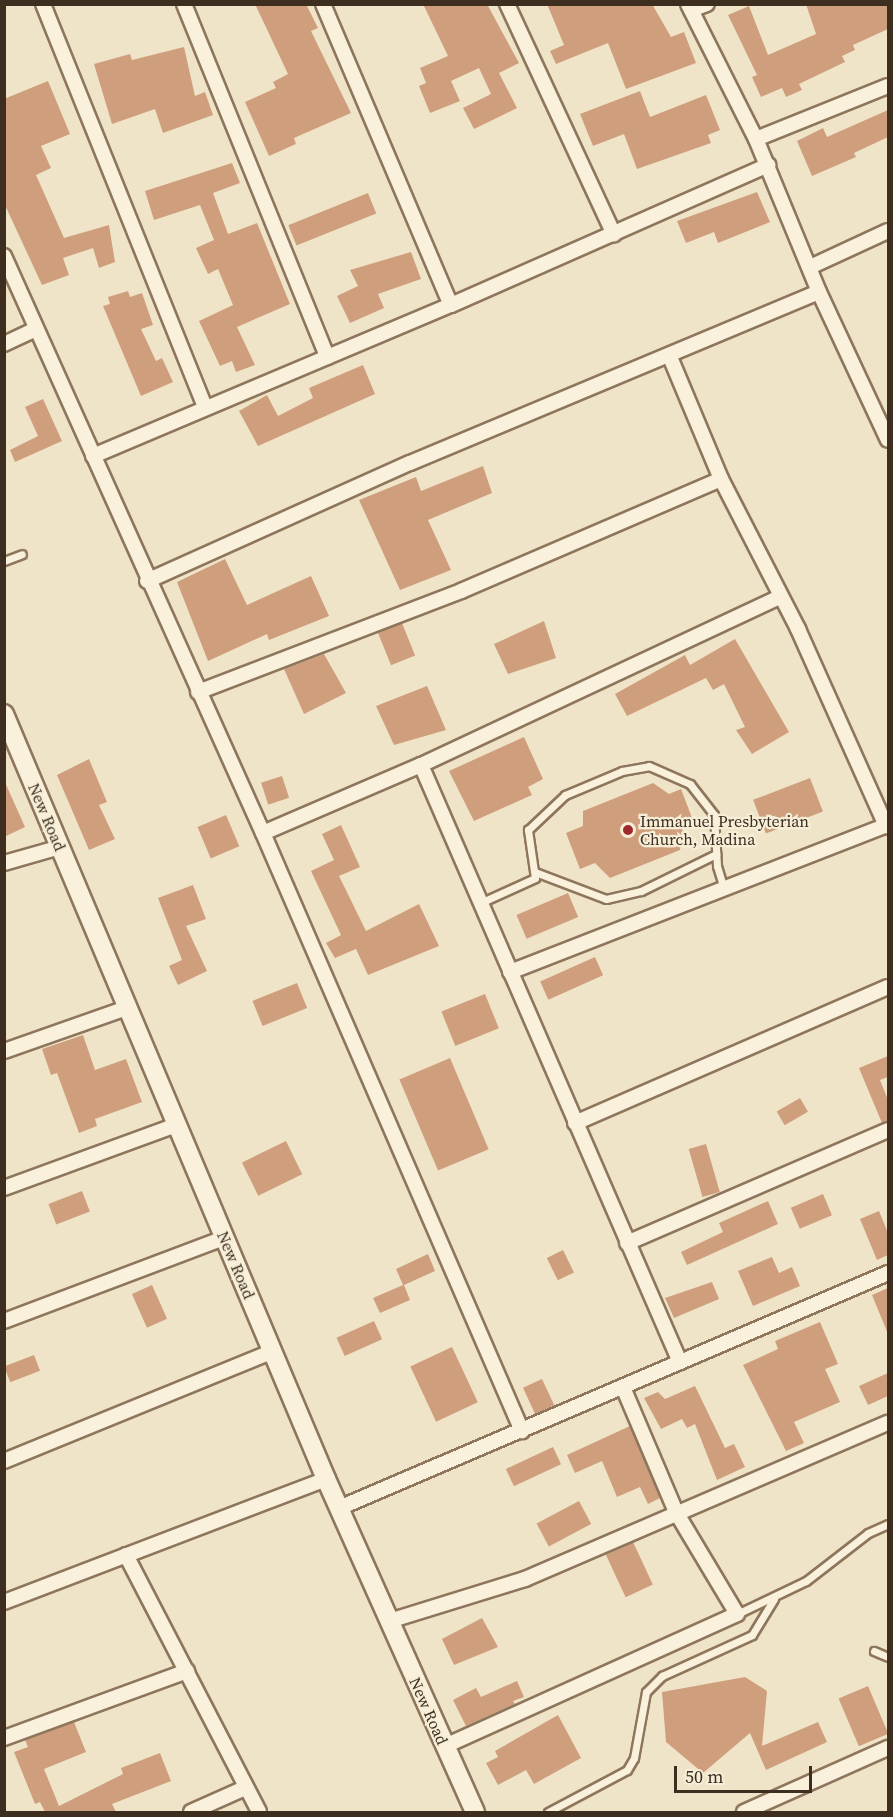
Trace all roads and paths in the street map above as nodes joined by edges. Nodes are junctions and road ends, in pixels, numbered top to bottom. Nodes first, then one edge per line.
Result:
1 (43, 4) edge
2 (184, 4) edge
3 (323, 4) edge
4 (507, 4) edge
5 (707, 4) edge
6 (690, 7) edge
7 (888, 86) edge
8 (756, 139) junction
9 (768, 165) junction
10 (888, 231) edge
11 (614, 234) junction
12 (4, 256) edge
13 (810, 267) junction
14 (819, 291) junction
15 (452, 305) junction
16 (36, 329) junction
17 (4, 344) edge
18 (327, 357) junction
19 (670, 357) junction
20 (205, 407) junction
21 (888, 440) edge
22 (93, 456) junction
23 (721, 479) junction
24 (22, 554) dead end
25 (4, 561) edge
26 (147, 581) junction
27 (780, 597) junction
28 (198, 692) junction
29 (4, 714) edge
30 (421, 765) junction
31 (887, 825) edge
32 (263, 833) junction
33 (60, 847) junction
34 (716, 854) junction
35 (4, 863) edge
36 (535, 872) junction
37 (724, 889) junction
38 (480, 903) junction
39 (510, 972) junction
40 (888, 987) edge
41 (128, 1008) junction
42 (4, 1051) edge
43 (575, 1123) junction
44 (176, 1125) junction
45 (888, 1130) edge
46 (4, 1188) edge
47 (224, 1238) junction
48 (627, 1242) junction
49 (888, 1273) edge
50 (4, 1321) edge
51 (273, 1351) junction
52 (680, 1362) junction
53 (623, 1387) junction
54 (888, 1423) edge
55 (522, 1431) junction
56 (4, 1461) edge
57 (326, 1479) junction
58 (339, 1508) junction
59 (676, 1512) junction
60 (888, 1524) edge
61 (126, 1555) junction
62 (774, 1599) junction
63 (4, 1602) edge
64 (737, 1614) junction
65 (389, 1621) junction
66 (874, 1651) dead end
67 (888, 1657) edge
68 (187, 1671) junction
69 (4, 1738) edge
70 (445, 1746) junction
71 (888, 1748) edge
72 (245, 1788) junction
73 (192, 1812) edge
74 (259, 1812) edge
75 (475, 1812) edge
76 (548, 1812) edge
77 (744, 1812) edge

1 - 20 street
2 - 18 street
3 - 15 street
4 - 11 street
5 - 6 street
6 - 8 street
7 - 8 street
8 - 9 street
9 - 11 street
9 - 13 street
10 - 13 street
11 - 15 street
12 - 16 street
13 - 14 street
14 - 19 street
14 - 21 street
15 - 18 street
16 - 17 street
16 - 22 street
18 - 20 street
19 - 23 street
19 - 26 street
20 - 22 street
22 - 26 street
23 - 27 street
23 - 28 street
24 - 25 lane
26 - 28 street
27 - 30 street
27 - 31 street
28 - 32 street
29 - 33 street, New Road
30 - 32 street
30 - 38 street
31 - 37 street
32 - 55 street
33 - 35 street
33 - 41 street, New Road
34 - 36 lane
34 - 36 lane
34 - 37 lane
36 - 38 lane
37 - 39 street
38 - 39 street
39 - 43 street
40 - 43 street
41 - 42 street
41 - 44 street, New Road
43 - 48 street
44 - 46 street
44 - 47 street, New Road
45 - 48 street
47 - 50 street
47 - 51 street, New Road
48 - 52 street
49 - 52 street
51 - 56 street
51 - 57 street, New Road
52 - 53 street
53 - 55 street
53 - 59 street
54 - 59 street
55 - 58 street
57 - 58 street, New Road
57 - 61 street
58 - 65 street, New Road
59 - 64 street
59 - 65 street
60 - 62 lane
61 - 63 street
61 - 68 street
62 - 64 lane
62 - 76 lane
64 - 70 street
65 - 70 street, New Road
66 - 67 lane
68 - 69 street
68 - 72 street
70 - 75 street, New Road
71 - 77 street
72 - 73 street
72 - 74 street

